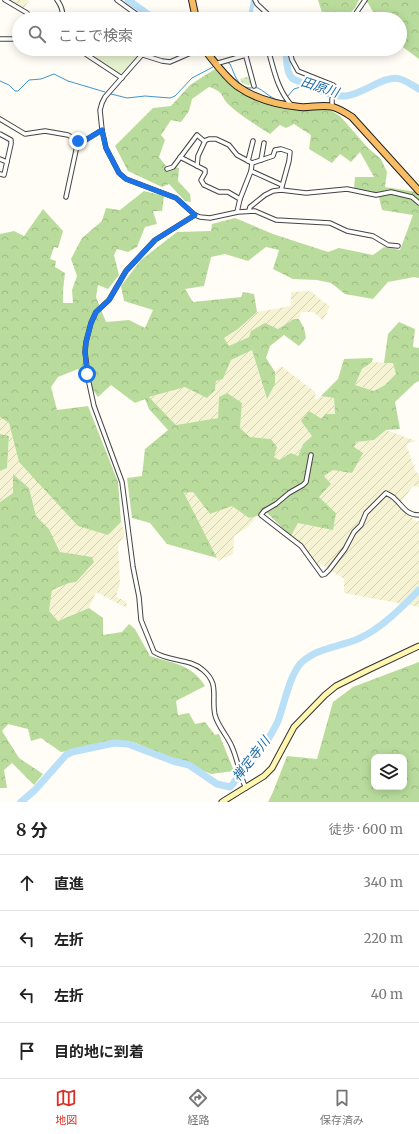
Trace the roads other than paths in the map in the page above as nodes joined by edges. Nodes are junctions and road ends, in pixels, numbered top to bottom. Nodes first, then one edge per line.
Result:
1 (5, 0) edge
2 (57, 0) edge
3 (117, 0) edge
4 (192, 0) edge
5 (255, 0) edge
6 (365, 0) edge
7 (25, 12) edge
8 (63, 12) edge
9 (133, 12) edge
10 (195, 12) edge
11 (265, 12) edge
12 (357, 12) edge
13 (0, 39) edge
14 (12, 39) edge
15 (89, 56) edge
16 (142, 56) edge
17 (146, 56) edge
18 (184, 56) edge
19 (209, 56) edge
20 (243, 56) edge
21 (246, 56) edge
22 (270, 56) edge
23 (291, 56) edge
24 (215, 64) junction
25 (122, 78) junction
26 (254, 86) dead end
27 (290, 104) junction
28 (332, 107) junction
29 (0, 119) edge
30 (102, 130) junction
31 (0, 134) edge
32 (78, 141) junction
33 (205, 141) junction
34 (253, 141) dead end
35 (264, 143) dead end
36 (180, 156) junction
37 (0, 159) edge
38 (261, 160) junction
39 (7, 162) junction
40 (250, 162) junction
41 (197, 166) junction
42 (167, 169) dead end
43 (251, 172) junction
44 (0, 174) edge
45 (282, 185) junction
46 (281, 190) junction
47 (419, 191) edge
48 (66, 197) dead end
49 (240, 199) junction
50 (419, 202) edge
51 (249, 211) junction
52 (237, 212) junction
53 (195, 215) junction
54 (398, 246) dead end
55 (311, 455) dead end
56 (419, 515) edge
57 (419, 646) edge
58 (246, 788) junction
59 (222, 802) edge

1 - 7 street
2 - 8 street
3 - 9 street
4 - 10 highway
5 - 11 street
6 - 12 street
13 - 14 street
15 - 25 street
16 - 25 street
17 - 18 street
19 - 24 highway
20 - 24 street
21 - 26 street
22 - 27 street
23 - 28 street
24 - 27 highway
25 - 30 street
27 - 28 highway
28 - 47 highway
29 - 32 street
30 - 32 street
30 - 53 street
31 - 39 street
32 - 48 street
33 - 36 street
33 - 40 street
33 - 41 street
34 - 40 street
35 - 38 street
36 - 41 street
36 - 42 street
37 - 39 street
38 - 40 street
38 - 45 street
39 - 44 street
40 - 43 street
41 - 49 street
43 - 45 street
43 - 49 street
45 - 46 street
46 - 50 street
46 - 51 street
49 - 52 street
51 - 52 street
51 - 54 street
52 - 53 street
53 - 58 street
55 - 56 street
57 - 58 main road
58 - 59 main road

